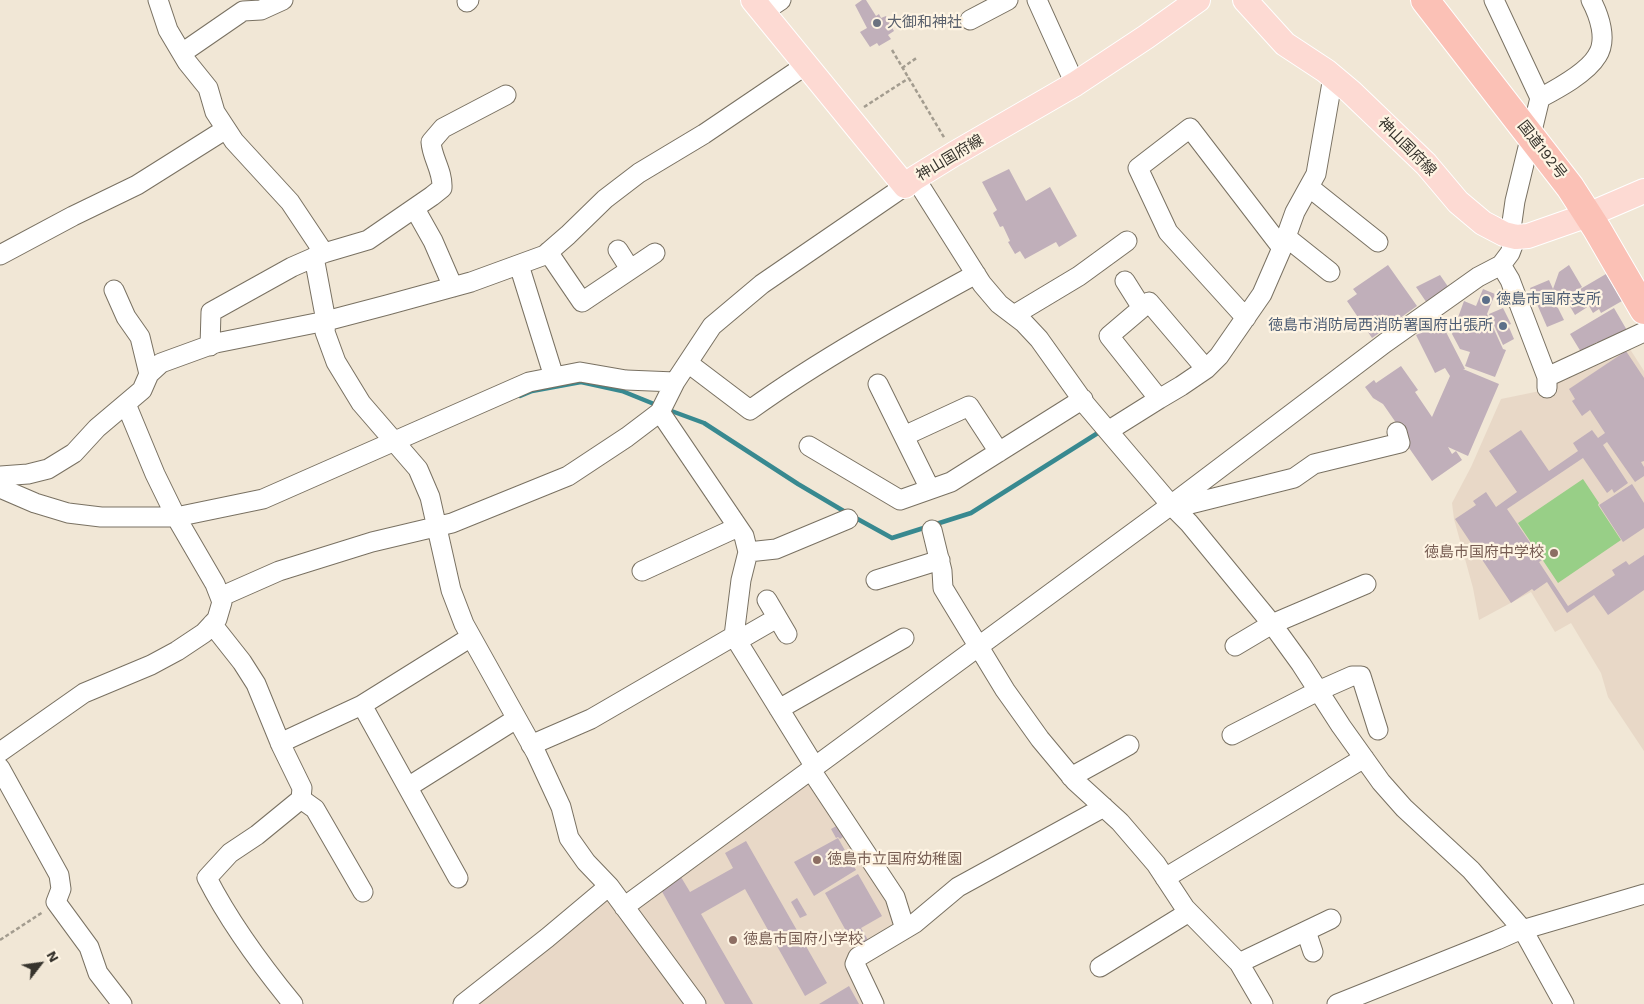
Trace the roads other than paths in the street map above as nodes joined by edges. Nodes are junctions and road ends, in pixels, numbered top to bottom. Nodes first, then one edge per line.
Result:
1 (158, 0) edge
2 (283, 0) edge
3 (1008, 0) edge
4 (1037, 0) edge
5 (1198, 0) edge
6 (1245, 0) edge
7 (1425, 0) edge
8 (1494, 0) edge
9 (1591, 0) edge
10 (766, 4) edge
11 (970, 20) dead end
12 (182, 53) junction
13 (806, 65) junction
14 (1333, 77) junction
15 (1075, 84) junction
16 (506, 95) dead end
17 (1540, 98) junction
18 (226, 129) junction
19 (1531, 138) junction
20 (910, 182) junction
21 (1309, 187) junction
22 (1644, 191) edge
23 (415, 209) junction
24 (1588, 215) junction
25 (1513, 236) junction
26 (1127, 241) dead end
27 (1378, 242) dead end
28 (1284, 243) junction
29 (618, 250) dead end
30 (548, 252) junction
31 (655, 253) dead end
32 (0, 255) edge
33 (319, 255) junction
34 (519, 265) junction
35 (1502, 265) junction
36 (630, 269) junction
37 (1330, 272) dead end
38 (976, 274) junction
39 (1125, 281) dead end
40 (453, 287) junction
41 (114, 290) dead end
42 (1142, 308) junction
43 (1644, 310) edge
44 (1014, 316) junction
45 (1246, 318) junction
46 (326, 321) junction
47 (1644, 332) edge
48 (210, 346) junction
49 (688, 362) junction
50 (1206, 369) junction
51 (149, 374) junction
52 (554, 377) junction
53 (675, 382) junction
54 (878, 384) dead end
55 (1083, 399) junction
56 (1159, 399) junction
57 (126, 404) junction
58 (662, 410) junction
59 (1108, 432) junction
60 (1397, 432) dead end
61 (904, 436) junction
62 (394, 442) junction
63 (809, 446) dead end
64 (999, 452) junction
65 (0, 476) edge
66 (0, 488) edge
67 (930, 489) junction
68 (1171, 505) junction
69 (176, 517) junction
70 (848, 519) dead end
71 (436, 526) junction
72 (738, 527) junction
73 (932, 530) dead end
74 (748, 552) junction
75 (940, 560) junction
76 (642, 571) dead end
77 (876, 580) dead end
78 (1366, 584) dead end
79 (220, 597) junction
80 (767, 600) dead end
81 (777, 618) junction
82 (212, 624) junction
83 (1272, 624) junction
84 (787, 634) dead end
85 (734, 636) junction
86 (470, 637) junction
87 (904, 638) dead end
88 (1235, 646) dead end
89 (978, 647) junction
90 (1318, 691) junction
91 (362, 705) junction
92 (779, 709) junction
93 (516, 719) junction
94 (1378, 730) dead end
95 (1232, 735) dead end
96 (280, 742) junction
97 (531, 745) junction
98 (1129, 745) dead end
99 (0, 752) edge
100 (1364, 758) junction
101 (0, 768) edge
102 (813, 769) junction
103 (1071, 776) junction
104 (408, 787) junction
105 (301, 799) junction
106 (1104, 807) junction
107 (458, 878) dead end
108 (1165, 878) junction
109 (608, 886) junction
110 (363, 892) dead end
111 (1644, 894) edge
112 (624, 907) junction
113 (1189, 912) junction
114 (1331, 919) dead end
115 (905, 929) junction
116 (1523, 930) junction
117 (1306, 931) junction
118 (1314, 952) dead end
119 (1239, 963) junction
120 (1100, 968) dead end
121 (1341, 1003) edge
122 (122, 1004) edge
123 (293, 1004) edge
124 (463, 1004) edge
125 (696, 1004) edge
126 (874, 1004) edge
127 (1263, 1004) edge
128 (1564, 1004) edge

1 - 12 street
2 - 12 street
3 - 11 street
4 - 15 street
5 - 15 main road, 神山国府線
6 - 14 main road, 神山国府線
7 - 19 highway, 国道192号
8 - 17 street
9 - 17 street
10 - 13 main road, 神山国府線
12 - 18 street
13 - 20 main road, 神山国府線
13 - 30 street
14 - 21 street
14 - 25 main road, 神山国府線
15 - 20 main road, 神山国府線
16 - 23 street
17 - 19 street
18 - 32 street
18 - 33 street
19 - 24 highway, 国道192号
19 - 25 street
20 - 38 street
20 - 49 street
21 - 27 street
21 - 28 street
22 - 24 main road
23 - 33 street
23 - 40 street
24 - 25 main road
24 - 43 highway, 国道192号
25 - 35 street
26 - 44 street
28 - 37 street
28 - 45 street
28 - 45 street
29 - 36 street
30 - 34 street
30 - 36 street
31 - 36 street
33 - 46 street
33 - 48 street
34 - 40 street
34 - 52 street
35 - 47 street
35 - 68 street
38 - 44 street
38 - 49 street
39 - 42 street
40 - 46 street
41 - 51 street
42 - 50 street
42 - 56 street
44 - 55 street
45 - 50 street
46 - 48 street
46 - 62 street
48 - 51 street
49 - 53 street
50 - 56 street
51 - 57 street
52 - 53 street
52 - 62 street
53 - 58 street
54 - 61 street
55 - 59 street
55 - 64 street
56 - 59 street
57 - 65 street
57 - 69 street
58 - 71 street
58 - 72 street
59 - 68 street
60 - 68 street
61 - 64 street
61 - 67 street
62 - 69 street
62 - 71 street
63 - 67 street
64 - 67 street
66 - 69 street
68 - 83 street
68 - 89 street
69 - 79 street
70 - 74 street
71 - 79 street
71 - 86 street
72 - 74 street
72 - 76 street
73 - 75 street
74 - 85 street
75 - 77 street
75 - 89 street
78 - 83 street
79 - 82 street
80 - 81 street
81 - 84 street
81 - 85 street
82 - 96 street
82 - 99 street
83 - 88 street
83 - 90 street
85 - 92 street
85 - 97 street
86 - 91 street
86 - 93 street
87 - 92 street
89 - 102 street
89 - 103 street
90 - 94 street
90 - 95 street
90 - 100 street
91 - 96 street
91 - 104 street
92 - 102 street
93 - 97 street
93 - 104 street
96 - 105 street
97 - 109 street
98 - 103 street
100 - 108 street
100 - 116 street
101 - 122 street
102 - 112 street
102 - 115 street
103 - 106 street
104 - 107 street
105 - 110 street
105 - 123 street
106 - 108 street
106 - 115 street
108 - 113 street
109 - 112 street
109 - 124 street
111 - 116 street
112 - 125 street
113 - 119 street
113 - 120 street
114 - 117 street
115 - 126 street
116 - 121 street
116 - 128 street
117 - 118 street
117 - 119 street
119 - 127 street

